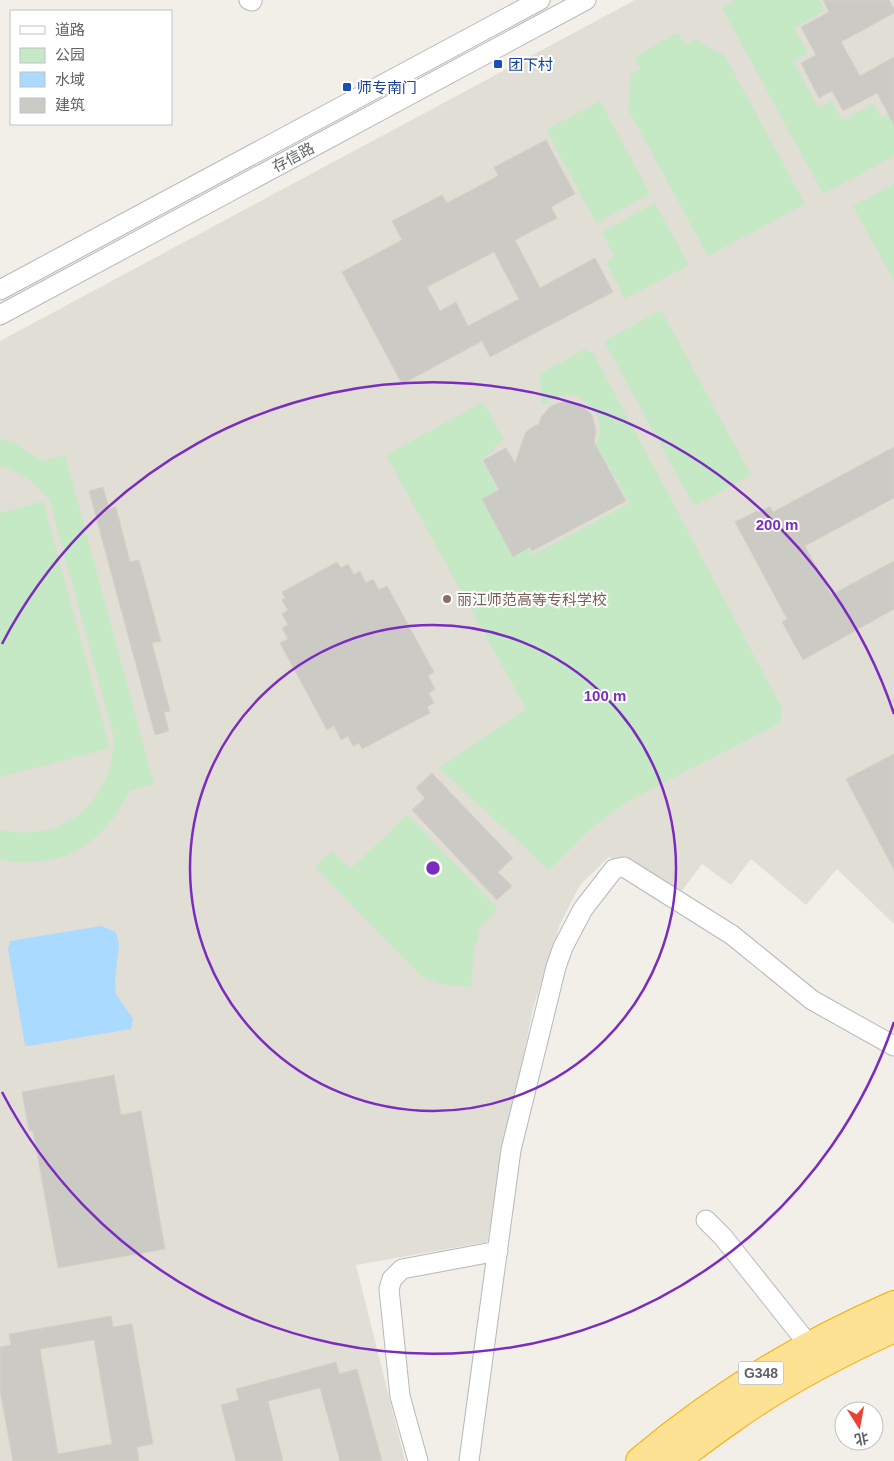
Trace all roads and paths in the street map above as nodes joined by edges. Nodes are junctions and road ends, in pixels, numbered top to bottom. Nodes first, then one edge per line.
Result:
1 (540, 0) edge
2 (586, 0) edge
3 (0, 290) edge
4 (0, 315) edge
5 (894, 1046) edge
6 (706, 1220) dead end
7 (498, 1251) junction
8 (894, 1305) edge
9 (894, 1328) edge
10 (809, 1345) junction
11 (418, 1461) edge
12 (468, 1461) edge
13 (640, 1461) edge
14 (674, 1461) edge

1 - 3 street, 存信路
2 - 4 street, 存信路
5 - 7 street
6 - 10 street
7 - 11 street
7 - 12 street
8 - 10 highway, G348
9 - 14 highway, G348
10 - 13 highway, G348

